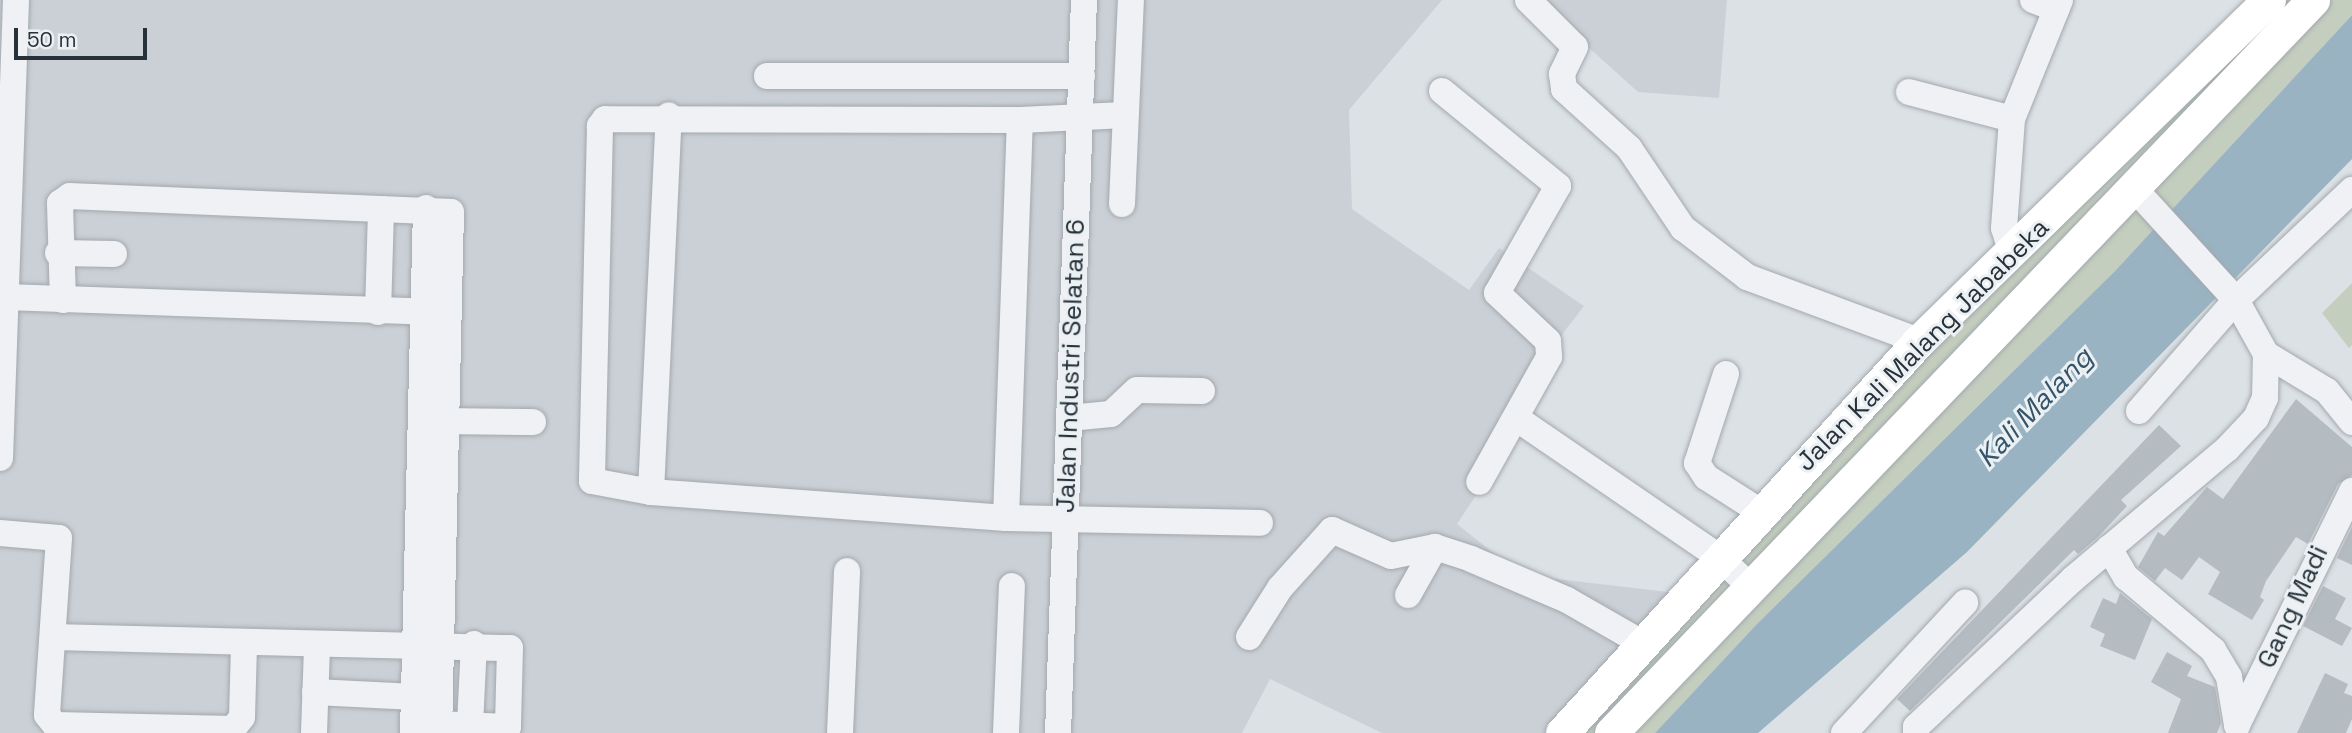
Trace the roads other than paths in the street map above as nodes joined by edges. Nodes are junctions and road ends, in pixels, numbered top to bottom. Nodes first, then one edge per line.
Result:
1 (16, 0) edge
2 (1084, 0) edge
3 (1130, 0) edge
4 (1528, 0) edge
5 (2269, 0) edge
6 (2313, 0) edge
7 (2050, 3) edge
8 (767, 76) dead end
9 (1082, 76) junction
10 (1442, 91) dead end
11 (1909, 92) dead end
12 (1080, 115) junction
13 (1124, 115) junction
14 (669, 116) junction
15 (2012, 119) junction
16 (1020, 120) junction
17 (2352, 190) edge
18 (2140, 195) junction
19 (1122, 204) dead end
20 (382, 209) junction
21 (58, 253) junction
22 (114, 254) dead end
23 (2012, 254) junction
24 (4, 298) junction
25 (63, 300) junction
26 (2236, 300) junction
27 (433, 304) junction
28 (378, 312) junction
29 (1919, 341) junction
30 (2266, 354) junction
31 (1726, 374) dead end
32 (1202, 391) dead end
33 (2139, 411) dead end
34 (1069, 418) junction
35 (1516, 418) junction
36 (420, 421) junction
37 (446, 421) junction
38 (533, 422) dead end
39 (2352, 422) edge
40 (0, 458) edge
41 (1479, 482) dead end
42 (2352, 491) edge
43 (651, 492) junction
44 (1760, 512) junction
45 (1006, 519) junction
46 (1065, 521) junction
47 (1260, 523) dead end
48 (0, 533) edge
49 (1434, 547) junction
50 (2109, 548) junction
51 (1719, 557) junction
52 (846, 571) dead end
53 (1749, 585) junction
54 (1012, 586) dead end
55 (1408, 595) dead end
56 (1965, 603) dead end
57 (55, 637) junction
58 (1249, 637) dead end
59 (1642, 642) junction
60 (244, 644) junction
61 (474, 644) junction
62 (317, 645) junction
63 (429, 645) junction
64 (315, 692) junction
65 (415, 697) junction
66 (470, 725) junction
67 (426, 728) edge
68 (2237, 729) edge
69 (314, 733) edge
70 (840, 733) edge
71 (1006, 733) edge
72 (1058, 733) edge
73 (1562, 733) edge
74 (1611, 733) edge
75 (1844, 733) edge
76 (1916, 733) edge

1 - 24 street
2 - 9 street, Jalan Industri Selatan 6
3 - 13 street
4 - 29 street
5 - 23 main road, Jalan Kali Malang Jababeka
6 - 18 main road, Jalan Kali Malang Jababeka
7 - 15 street
8 - 9 street
9 - 12 street, Jalan Industri Selatan 6
10 - 35 street
11 - 15 street
12 - 13 street
12 - 16 street
12 - 34 street, Jalan Industri Selatan 6
13 - 19 street
14 - 16 street
14 - 43 street
14 - 43 street
15 - 23 street
16 - 45 street
17 - 26 street
18 - 26 street
18 - 53 main road, Jalan Kali Malang Jababeka
20 - 21 street
20 - 27 street
20 - 28 street
21 - 22 street
21 - 25 street
23 - 29 main road, Jalan Kali Malang Jababeka
24 - 25 street
24 - 40 street
25 - 28 street
26 - 30 street
26 - 33 street
27 - 28 street
27 - 36 street
27 - 37 street
29 - 44 main road, Jalan Kali Malang Jababeka
30 - 39 street
30 - 50 street
31 - 44 street
32 - 34 street
34 - 46 street, Jalan Industri Selatan 6
35 - 41 street
35 - 51 street
36 - 37 street
36 - 63 street
37 - 38 street
37 - 63 street
42 - 68 street, Gang Madi
43 - 45 street
44 - 51 main road, Jalan Kali Malang Jababeka
45 - 46 street
46 - 47 street
46 - 72 street, Jalan Industri Selatan 6
48 - 57 street
49 - 55 street
49 - 58 street
49 - 59 street
50 - 68 street
50 - 76 street
51 - 53 street
51 - 59 main road, Jalan Kali Malang Jababeka
52 - 70 street
53 - 74 main road, Jalan Kali Malang Jababeka
54 - 71 street
56 - 75 street
57 - 60 street
57 - 60 street
59 - 73 main road, Jalan Kali Malang Jababeka
60 - 62 street
61 - 63 street
61 - 66 street
61 - 66 street
62 - 63 street
62 - 64 street
63 - 65 street
63 - 67 street
64 - 65 street
64 - 69 street
65 - 67 street
66 - 67 street

